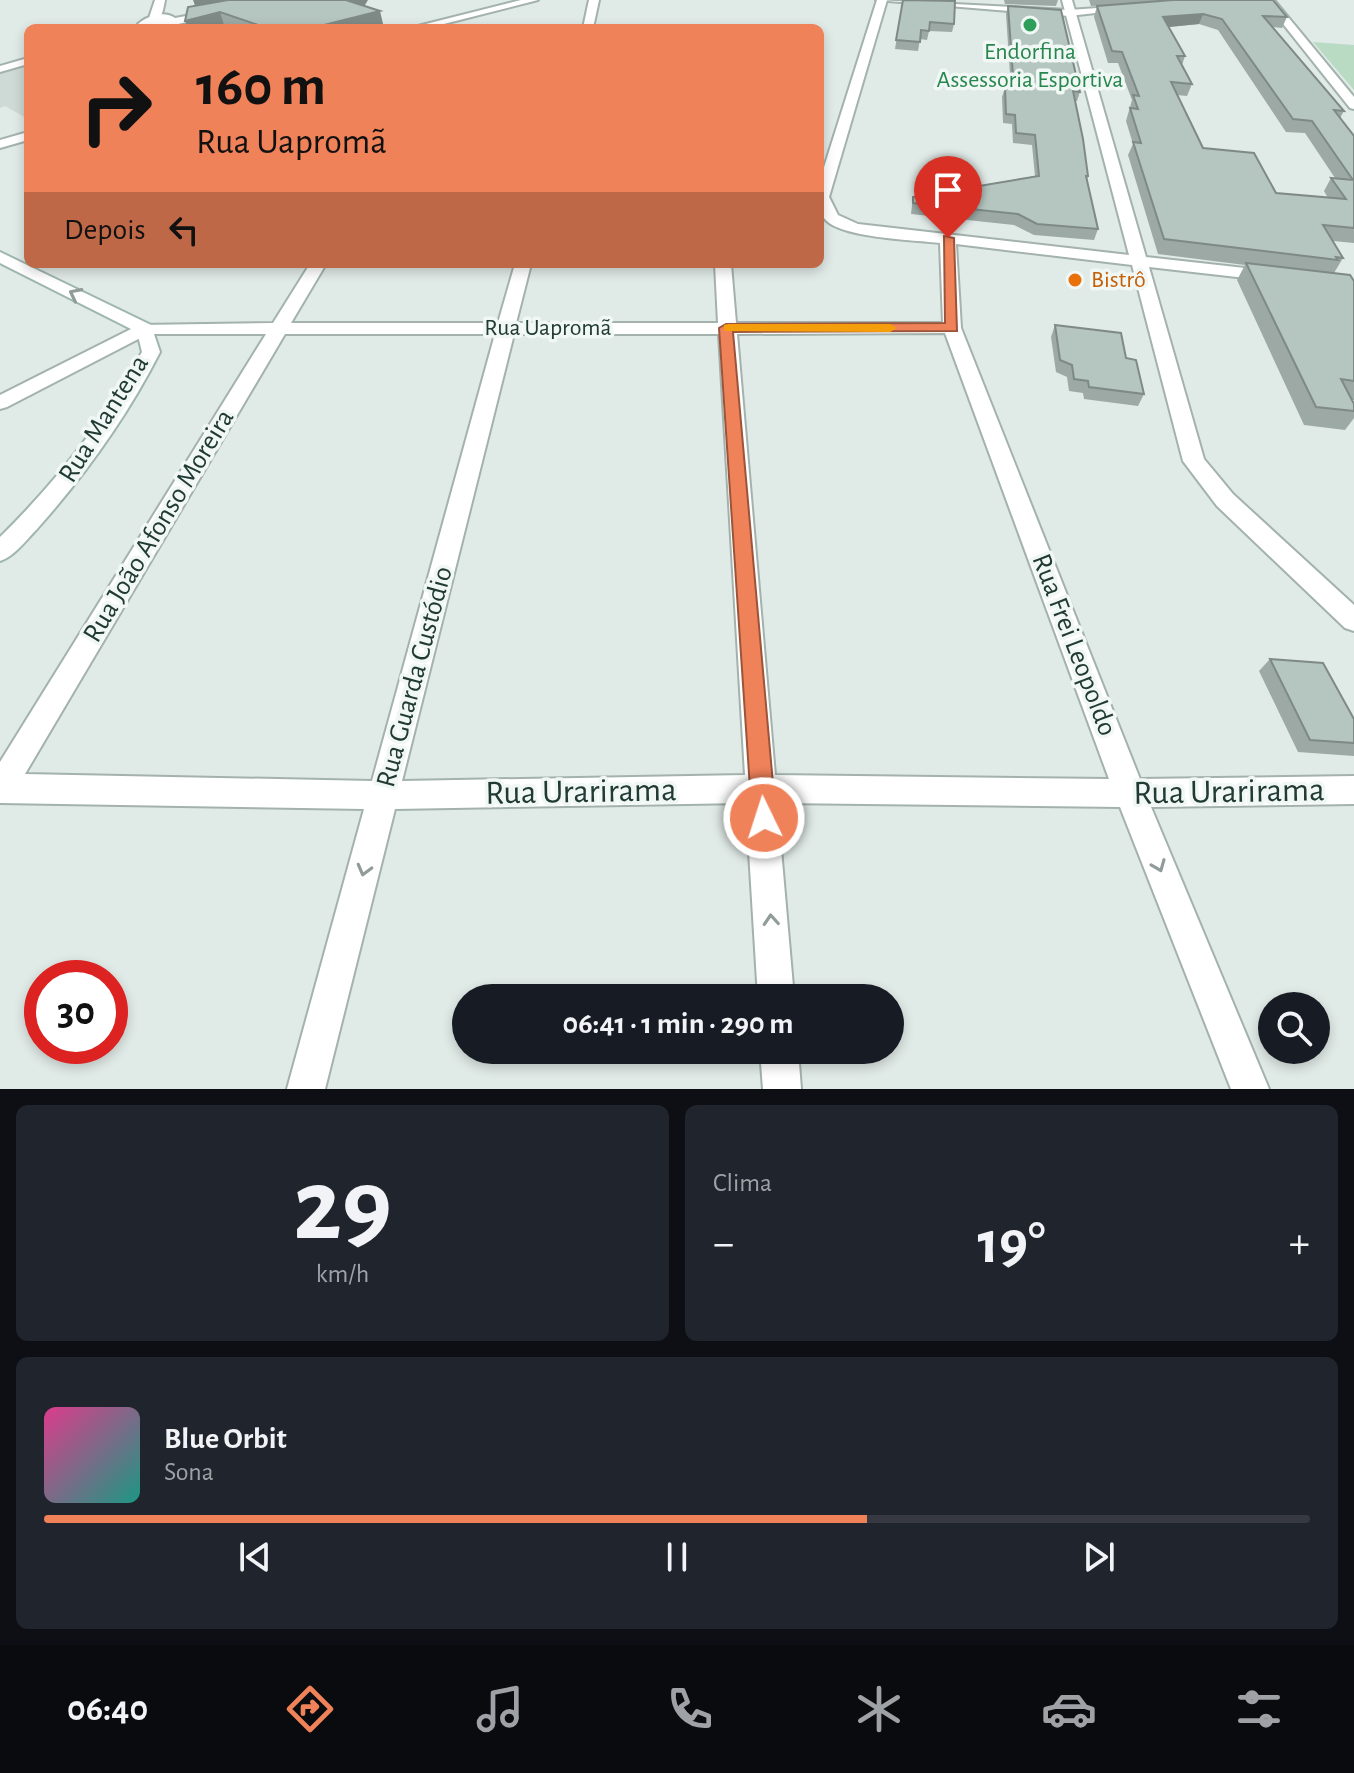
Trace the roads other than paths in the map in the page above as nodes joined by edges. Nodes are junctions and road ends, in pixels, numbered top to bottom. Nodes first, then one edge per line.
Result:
1 (160, 0) edge
2 (533, 0) edge
3 (594, 0) edge
4 (881, 0) edge
5 (1269, 0) edge
6 (1068, 6) edge
7 (1144, 7) edge
8 (234, 8) edge
9 (472, 15) junction
10 (159, 21) edge
11 (433, 24) edge
12 (466, 24) edge
13 (589, 24) edge
14 (24, 55) edge
15 (0, 62) edge
16 (24, 62) edge
17 (0, 69) edge
18 (1354, 105) edge
19 (24, 137) edge
20 (0, 144) edge
21 (824, 187) edge
22 (824, 201) edge
23 (948, 238) junction
24 (1136, 260) junction
25 (5, 263) edge
26 (316, 268) edge
27 (522, 268) edge
28 (723, 268) edge
29 (1292, 278) edge
30 (507, 328) junction
31 (726, 328) junction
32 (952, 328) junction
33 (145, 329) junction
34 (279, 329) junction
35 (0, 403) edge
36 (0, 552) edge
37 (1354, 621) edge
38 (0, 789) edge
39 (762, 789) junction
40 (1354, 790) edge
41 (1130, 793) junction
42 (384, 795) junction
43 (775, 984) edge
44 (780, 1064) edge
45 (306, 1089) edge
46 (782, 1089) edge
47 (1250, 1089) edge

1 - 10 street
2 - 9 street
3 - 13 street
4 - 6 street
4 - 21 street
5 - 18 street
6 - 7 street
6 - 24 street
8 - 10 street
9 - 11 street
9 - 12 street
14 - 15 street
16 - 17 street
19 - 20 street
22 - 23 street
23 - 24 street
23 - 32 street, Rua Frei Leopoldo
24 - 29 street
24 - 37 street
33 -> 25 street, Rua Mantena
26 - 34 street, Rua João Afonso Moreira
27 - 30 street, Rua Guarda Custódio
28 - 31 street
30 - 31 street, Rua Uapromã
30 - 34 street, Rua Uapromã
30 - 42 street, Rua Guarda Custódio
31 - 32 street, Rua Uapromã
31 - 39 street
32 - 41 street, Rua Frei Leopoldo
33 - 34 street, Rua Uapromã
33 - 35 street
33 - 36 street, Rua Mantena
34 - 38 street, Rua João Afonso Moreira
38 - 42 street, Rua Urarirama
39 - 41 street, Rua Urarirama
39 - 42 street, Rua Urarirama
43 -> 39 street
40 - 41 street, Rua Urarirama
41 -> 47 street, Rua Frei Leopoldo
42 -> 45 street, Rua Guarda Custódio
44 - 46 street

